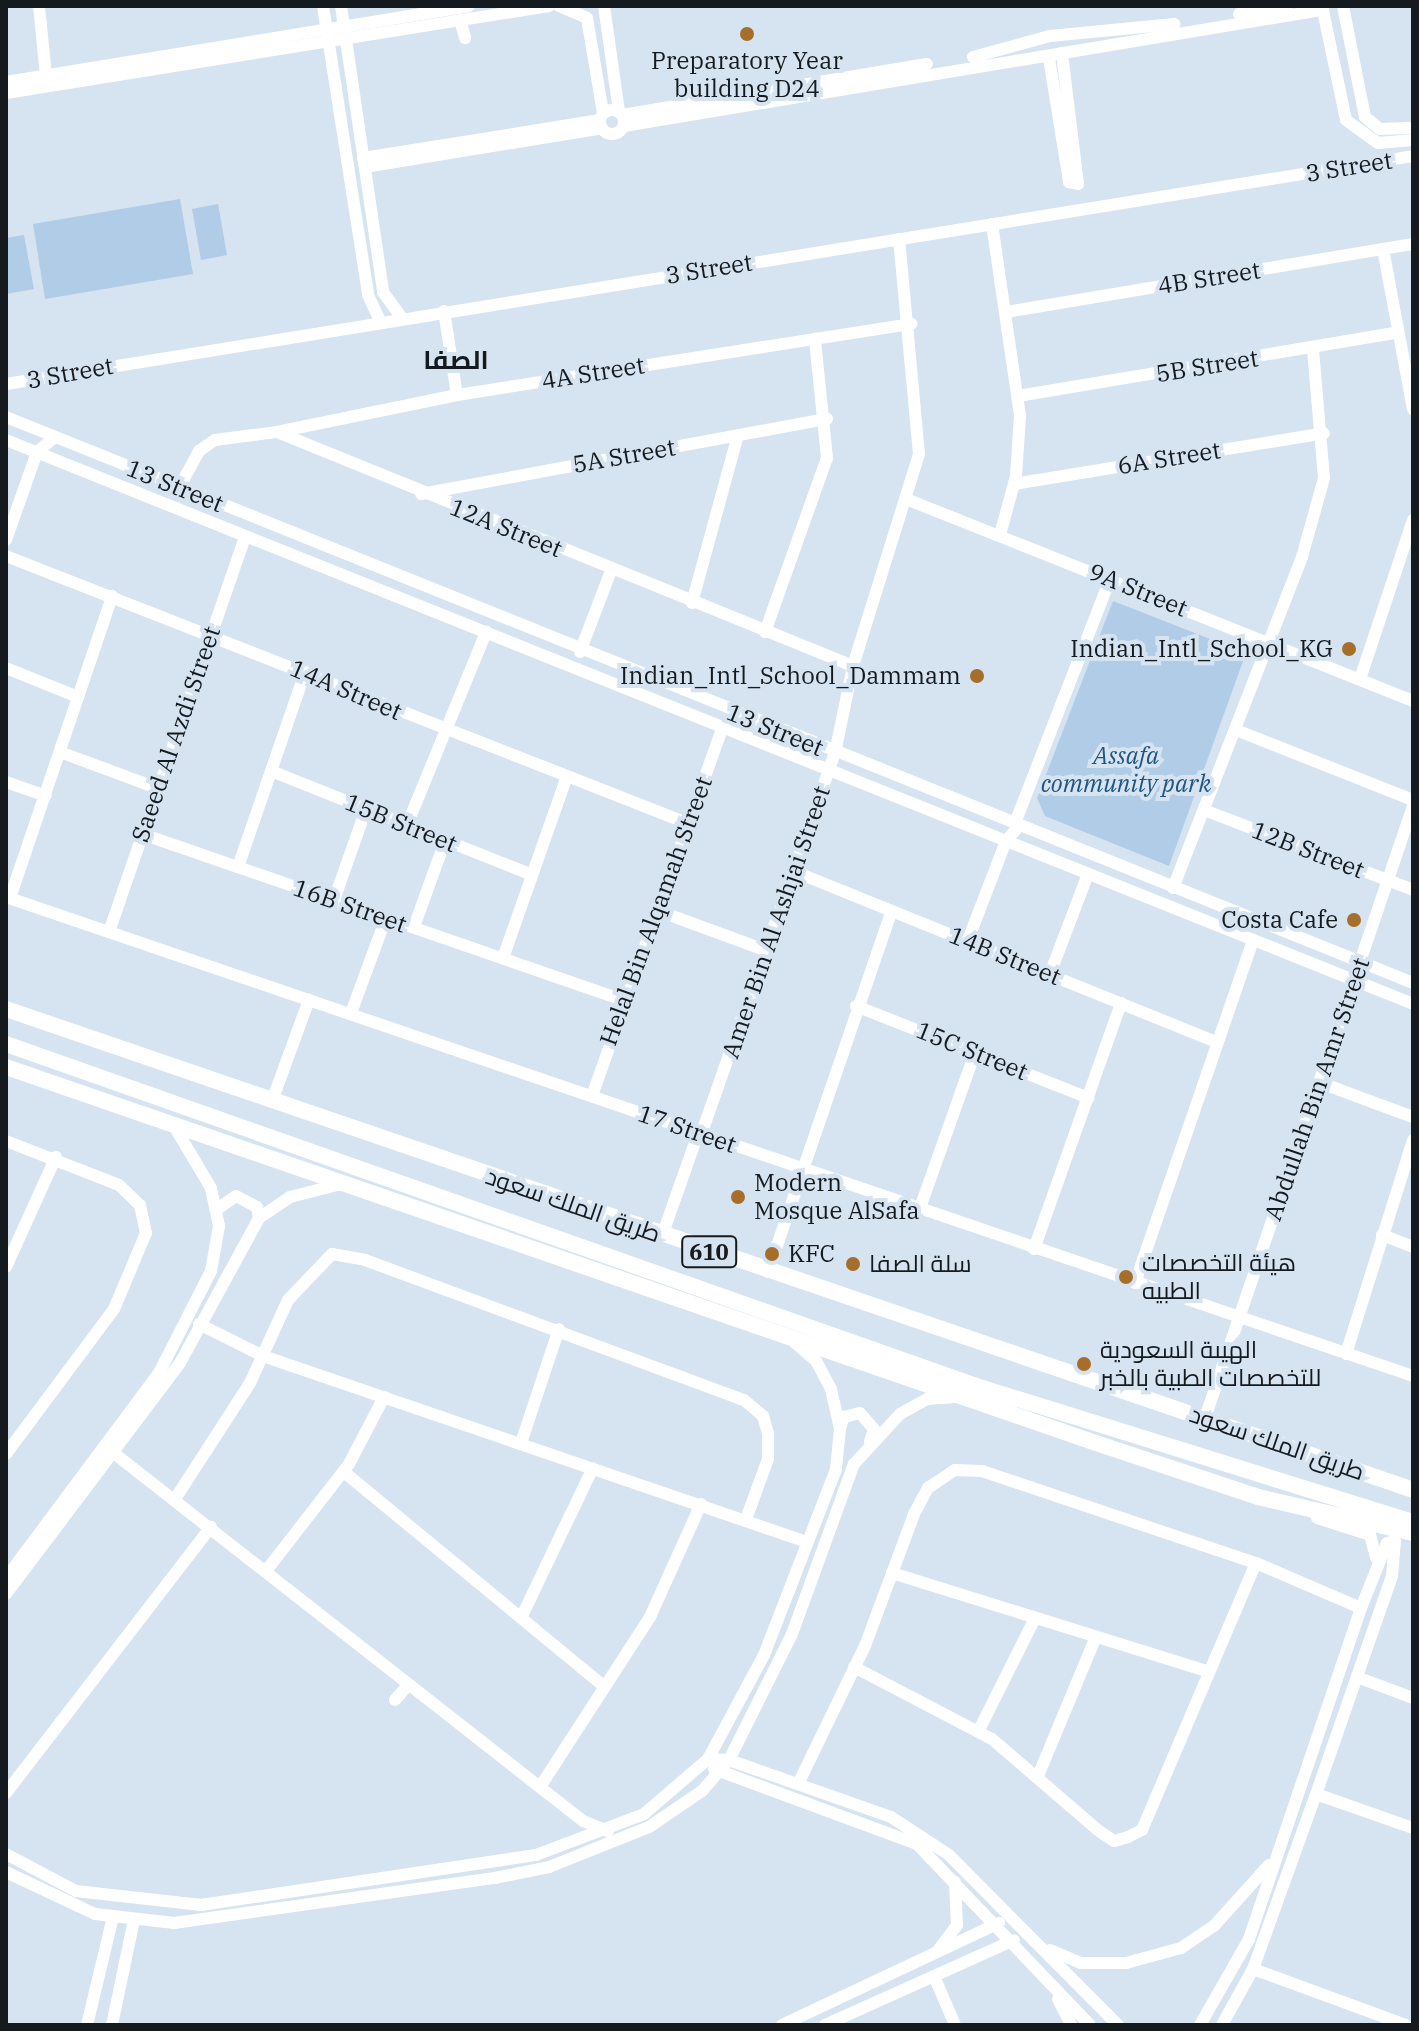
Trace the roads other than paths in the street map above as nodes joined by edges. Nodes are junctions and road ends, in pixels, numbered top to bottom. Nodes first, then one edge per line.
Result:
1 (39, 6) edge
2 (323, 6) edge
3 (341, 6) edge
4 (469, 6) edge
5 (549, 6) edge
6 (559, 6) edge
7 (604, 6) edge
8 (1287, 6) edge
9 (445, 8) edge
10 (1322, 8) edge
11 (1342, 8) edge
12 (460, 20) junction
13 (346, 34) junction
14 (328, 38) junction
15 (465, 38) dead end
16 (1044, 40) junction
17 (1062, 47) junction
18 (1048, 57) junction
19 (52, 79) junction
20 (6, 82) edge
21 (6, 93) edge
22 (622, 117) junction
23 (1365, 117) junction
24 (602, 121) junction
25 (1413, 128) edge
26 (359, 130) junction
27 (343, 132) junction
28 (1364, 138) junction
29 (1413, 140) edge
30 (1413, 156) edge
31 (364, 162) junction
32 (372, 221) junction
33 (358, 224) junction
34 (992, 224) junction
35 (899, 239) junction
36 (1413, 244) edge
37 (1383, 249) junction
38 (383, 292) junction
39 (368, 295) junction
40 (444, 311) junction
41 (1006, 312) junction
42 (402, 318) junction
43 (380, 321) junction
44 (911, 324) junction
45 (1396, 333) junction
46 (815, 339) junction
47 (1313, 349) junction
48 (6, 384) edge
49 (457, 395) junction
50 (1018, 396) junction
51 (1413, 409) edge
52 (6, 417) edge
53 (827, 419) junction
54 (277, 432) junction
55 (1324, 433) junction
56 (738, 435) junction
57 (55, 437) junction
58 (6, 440) edge
59 (37, 452) junction
60 (1014, 484) junction
61 (179, 488) junction
62 (421, 494) junction
63 (906, 499) junction
64 (1413, 520) edge
65 (1000, 535) junction
66 (245, 537) junction
67 (6, 540) edge
68 (6, 556) edge
69 (611, 571) junction
70 (1110, 579) junction
71 (112, 596) junction
72 (692, 603) junction
73 (486, 632) junction
74 (765, 632) junction
75 (209, 633) junction
76 (1270, 642) junction
77 (580, 652) junction
78 (853, 666) junction
79 (6, 668) edge
80 (305, 672) junction
81 (1360, 679) junction
82 (78, 697) junction
83 (1413, 701) edge
84 (722, 728) junction
85 (1236, 730) junction
86 (445, 732) junction
87 (60, 752) junction
88 (835, 753) junction
89 (829, 770) junction
90 (271, 771) junction
91 (566, 779) junction
92 (6, 782) edge
93 (157, 788) junction
94 (46, 796) junction
95 (1413, 800) edge
96 (1413, 806) edge
97 (366, 809) junction
98 (1204, 810) junction
99 (687, 823) junction
100 (1018, 824) junction
101 (407, 825) junction
102 (142, 834) junction
103 (445, 841) junction
104 (1006, 841) junction
105 (238, 867) junction
106 (793, 871) junction
107 (1088, 874) junction
108 (532, 875) junction
109 (1389, 880) junction
110 (1173, 888) junction
111 (1413, 890) edge
112 (8, 898) edge
113 (334, 900) junction
114 (656, 910) junction
115 (891, 912) junction
116 (386, 918) junction
117 (414, 927) junction
118 (109, 932) junction
119 (968, 940) junction
120 (1253, 940) junction
121 (765, 950) junction
122 (503, 958) junction
123 (1361, 962) junction
124 (1050, 974) junction
125 (1355, 981) junction
126 (1413, 983) edge
127 (309, 1000) junction
128 (623, 1000) junction
129 (1121, 1003) junction
130 (1413, 1004) edge
131 (856, 1006) junction
132 (6, 1009) edge
133 (351, 1013) junction
134 (1217, 1042) junction
135 (6, 1044) edge
136 (976, 1050) junction
137 (6, 1067) edge
138 (1321, 1083) junction
139 (592, 1096) junction
140 (1088, 1098) junction
141 (272, 1101) junction
142 (1413, 1117) edge
143 (177, 1131) dead end
144 (700, 1134) junction
145 (1413, 1140) edge
146 (6, 1141) edge
147 (56, 1157) junction
148 (806, 1170) junction
149 (353, 1182) junction
150 (920, 1208) junction
151 (216, 1210) junction
152 (259, 1218) junction
153 (1382, 1235) junction
154 (662, 1236) junction
155 (1413, 1247) edge
156 (1034, 1249) junction
157 (7, 1265) edge
158 (768, 1272) junction
159 (1135, 1283) junction
160 (1236, 1319) junction
161 (199, 1324) junction
162 (559, 1329) junction
163 (794, 1342) junction
164 (1346, 1354) junction
165 (263, 1356) junction
166 (1413, 1376) edge
167 (384, 1397) junction
168 (956, 1397) junction
169 (1205, 1418) junction
170 (840, 1429) junction
171 (10, 1439) edge
172 (521, 1443) junction
173 (869, 1444) junction
174 (6, 1454) edge
175 (115, 1454) junction
176 (593, 1468) junction
177 (344, 1472) junction
178 (1413, 1490) edge
179 (1258, 1497) junction
180 (175, 1499) junction
181 (701, 1504) junction
182 (746, 1519) junction
183 (1413, 1522) edge
184 (211, 1527) junction
185 (1413, 1533) edge
186 (1413, 1540) edge
187 (807, 1542) junction
188 (1256, 1563) junction
189 (266, 1571) junction
190 (1375, 1572) junction
191 (892, 1573) junction
192 (1392, 1576) junction
193 (6, 1578) edge
194 (6, 1594) edge
195 (1361, 1608) junction
196 (521, 1618) junction
197 (1035, 1618) junction
198 (1096, 1637) junction
199 (854, 1667) junction
200 (1209, 1672) junction
201 (1357, 1677) junction
202 (409, 1684) junction
203 (602, 1685) junction
204 (1413, 1698) edge
205 (395, 1700) dead end
206 (978, 1732) junction
207 (708, 1759) junction
208 (729, 1760) junction
209 (718, 1775) junction
210 (1038, 1776) junction
211 (799, 1782) junction
212 (540, 1787) junction
213 (6, 1793) edge
214 (1316, 1794) junction
215 (1413, 1828) edge
216 (608, 1831) junction
217 (1278, 1853) junction
218 (6, 1854) edge
219 (6, 1872) edge
220 (954, 1879) junction
221 (113, 1917) junction
222 (134, 1920) junction
223 (999, 1923) junction
224 (1014, 1940) junction
225 (1044, 1948) junction
226 (936, 1953) junction
227 (1253, 1969) junction
228 (934, 1976) junction
229 (1046, 1979) junction
230 (854, 2019) edge
231 (791, 2023) edge
232 (1067, 2023) edge
233 (87, 2025) edge
234 (112, 2025) edge
235 (825, 2025) edge
236 (955, 2025) edge
237 (1090, 2025) edge
238 (1118, 2025) edge
239 (1200, 2025) edge
240 (1222, 2025) edge
241 (1406, 2025) edge

1 - 19 street
2 - 14 street
3 - 13 street
4 - 9 street
5 - 12 street
6 - 24 street
7 - 22 street
8 - 17 street
9 - 13 street
10 - 17 street
10 - 28 street
11 - 23 street
12 - 13 street
12 - 15 street
13 - 14 street
13 - 26 street
14 - 19 street
14 - 27 street
16 - 17 street
16 - 18 street
16 - 22 street
17 - 18 street
17 - 18 street
18 - 22 street
19 - 20 street
19 - 21 street
22 - 24 street
22 - 24 street
23 - 25 street
23 - 28 street
24 - 31 street
26 - 27 street
26 - 31 street
27 - 33 street
28 - 29 street
30 - 34 street, 3 Street
31 - 32 street
32 - 33 street
32 - 38 street
33 - 39 street
34 - 35 street, 3 Street
34 - 41 street
35 - 40 street, 3 Street
35 - 44 street, Amer Bin Al Ashjai Street
36 - 37 street, 4B Street
37 - 41 street, 4B Street
37 - 45 street
38 - 39 street
38 - 42 street
39 - 43 street
40 - 42 street, 3 Street
40 - 49 street
41 - 50 street
42 - 43 street, 3 Street
43 - 48 street, 3 Street
44 - 46 street, 4A Street
44 - 63 street, Amer Bin Al Ashjai Street
45 - 47 street, 5B Street
45 - 51 street
46 - 49 street, 4A Street
46 - 53 street
47 - 50 street, 5B Street
47 - 55 street
49 - 54 street, 4A Street
50 - 60 street
52 - 57 street, 13 Street
53 - 56 street, 5A Street
53 - 74 street
54 - 61 street
54 - 62 street, 12A Street
55 - 60 street, 6A Street
55 - 76 street
56 - 62 street, 5A Street
56 - 72 street
57 - 59 street
57 - 61 street, 13 Street
58 - 59 street, 13 Street
59 - 66 street, 13 Street
59 - 67 street
60 - 65 street
61 - 77 street, 13 Street
62 - 69 street, 12A Street
63 - 65 street, 9A Street
63 - 78 street, Amer Bin Al Ashjai Street
64 - 81 street
65 - 70 street, 9A Street
66 - 73 street, 13 Street
66 - 75 street, Saeed Al Azdi Street
68 - 71 street, 14A Street
69 - 72 street, 12A Street
69 - 77 street
70 - 76 street, 9A Street
70 - 100 street
71 - 75 street, 14A Street
71 - 82 street
72 - 74 street, 12A Street
73 - 84 street, 13 Street
73 - 86 street
74 - 78 street, 12A Street
75 - 80 street, 14A Street
75 - 93 street, Saeed Al Azdi Street
76 - 81 street, 9A Street
76 - 85 street
77 - 88 street, 13 Street
78 - 88 street, Amer Bin Al Ashjai Street
79 - 82 street
80 - 86 street, 14A Street
80 - 90 street
81 - 83 street, 9A Street
82 - 87 street
84 - 89 street, 13 Street
84 - 99 street, Helal Bin Alqamah Street
85 - 95 street
85 - 98 street
86 - 91 street, 14A Street
86 - 101 street
87 - 93 street
87 - 94 street
88 - 89 street, Amer Bin Al Ashjai Street
88 - 100 street, 13 Street
89 - 104 street, 13 Street
89 - 106 street, Amer Bin Al Ashjai Street
90 - 97 street, 15B Street
90 - 105 street
91 - 99 street, 14A Street
91 - 108 street
92 - 94 street
93 - 102 street, Saeed Al Azdi Street
94 - 112 street
96 - 109 street, Abdullah Bin Amr Street
97 - 101 street, 15B Street
97 - 113 street
98 - 109 street, 12B Street
98 - 110 street
99 - 114 street, Helal Bin Alqamah Street
100 - 104 street
100 - 110 street, 13 Street
101 - 103 street, 15B Street
102 - 105 street, 16B Street
102 - 118 street, Saeed Al Azdi Street
103 - 108 street, 15B Street
103 - 117 street
104 - 107 street, 13 Street
104 - 119 street
105 - 113 street, 16B Street
106 - 115 street, 14B Street
106 - 121 street, Amer Bin Al Ashjai Street
107 - 120 street, 13 Street
107 - 124 street
108 - 122 street
109 - 111 street, 12B Street
109 - 123 street, Abdullah Bin Amr Street
110 - 123 street, 13 Street
112 - 118 street, 17 Street
113 - 116 street, 16B Street
114 - 121 street
114 - 128 street, Helal Bin Alqamah Street
115 - 119 street, 14B Street
115 - 131 street
116 - 117 street, 16B Street
116 - 133 street
117 - 122 street, 16B Street
118 - 127 street, 17 Street
119 - 124 street, 14B Street
120 - 125 street, 13 Street
120 - 134 street
121 - 144 street, Amer Bin Al Ashjai Street
122 - 128 street, 16B Street
123 - 125 street, Abdullah Bin Amr Street
123 - 126 street, 13 Street
124 - 129 street, 14B Street
125 - 130 street, 13 Street
125 - 138 street, Abdullah Bin Amr Street
127 - 133 street, 17 Street
127 - 141 street
128 - 139 street, Helal Bin Alqamah Street
129 - 134 street, 14B Street
129 - 140 street
131 - 136 street, 15C Street
131 - 148 street
132 - 141 main road, طريق الملك سعود / 610
133 - 139 street, 17 Street
134 - 159 street
135 - 183 main road, طريق الملك سعود / 610
136 - 140 street, 15C Street
136 - 150 street
137 - 149 main road
138 - 142 street
138 - 160 street, Abdullah Bin Amr Street
139 - 144 street, 17 Street
140 - 156 street
141 - 154 main road, طريق الملك سعود / 610
143 - 151 street
144 - 148 street, 17 Street
144 - 154 street, Amer Bin Al Ashjai Street
145 - 153 street
146 - 147 street
147 - 157 street
147 - 171 street
148 - 150 street, 17 Street
148 - 158 street
149 - 152 street
149 - 163 main road
150 - 156 street, 17 Street
151 - 152 street
151 - 193 street
152 - 161 street
153 - 155 street
153 - 164 street
154 - 158 main road, طريق الملك سعود / 610
156 - 159 street, 17 Street
158 - 169 main road, طريق الملك سعود / 610
159 - 160 street, 17 Street
160 - 164 street, 17 Street
160 - 169 street, Abdullah Bin Amr Street
161 - 165 street
161 - 175 street
162 - 165 street
162 - 172 street
162 - 182 street
163 - 168 main road
163 - 170 street
164 - 166 street, 17 Street
165 - 167 street
165 - 180 street
167 - 172 street
167 - 177 street
168 - 173 street
168 - 179 main road
169 - 178 main road, طريق الملك سعود / 610
170 - 173 street
170 - 187 street
171 - 174 street
172 - 176 street
173 - 208 street
175 - 180 street
175 - 194 street
176 - 181 street
176 - 196 street
177 - 189 street
177 - 196 street
179 - 185 main road
179 - 190 street
180 - 184 street
181 - 182 street
181 - 203 street
182 - 187 street
184 - 189 street
184 - 213 street
186 - 192 street
187 - 207 street
188 - 191 street
188 - 195 street
188 - 200 street
189 - 202 street
190 - 192 street
190 - 195 street
191 - 197 street
191 - 199 street
192 - 201 street
195 - 217 street
196 - 203 street
197 - 198 street
197 - 206 street
198 - 200 street
198 - 210 street
199 - 206 street
199 - 211 street
200 - 210 street
201 - 204 street
201 - 214 street
202 - 205 street
202 - 212 street
203 - 212 street
206 - 210 street
207 - 208 street
207 - 209 street
207 - 216 street
208 - 209 street
208 - 211 street
209 - 220 street
209 - 222 street
211 - 225 street
212 - 216 street
214 - 215 street
214 - 227 street
216 - 218 street
217 - 225 street
217 - 239 street
219 - 221 street
220 - 223 street
220 - 226 street
221 - 222 street
221 - 233 street
222 - 234 street
223 - 224 street
223 - 226 street
224 - 228 street
224 - 229 street
225 - 238 street
226 - 231 street
227 - 240 street
227 - 241 street
228 - 230 street
228 - 236 street
229 - 232 street
229 - 237 street
230 - 235 street

